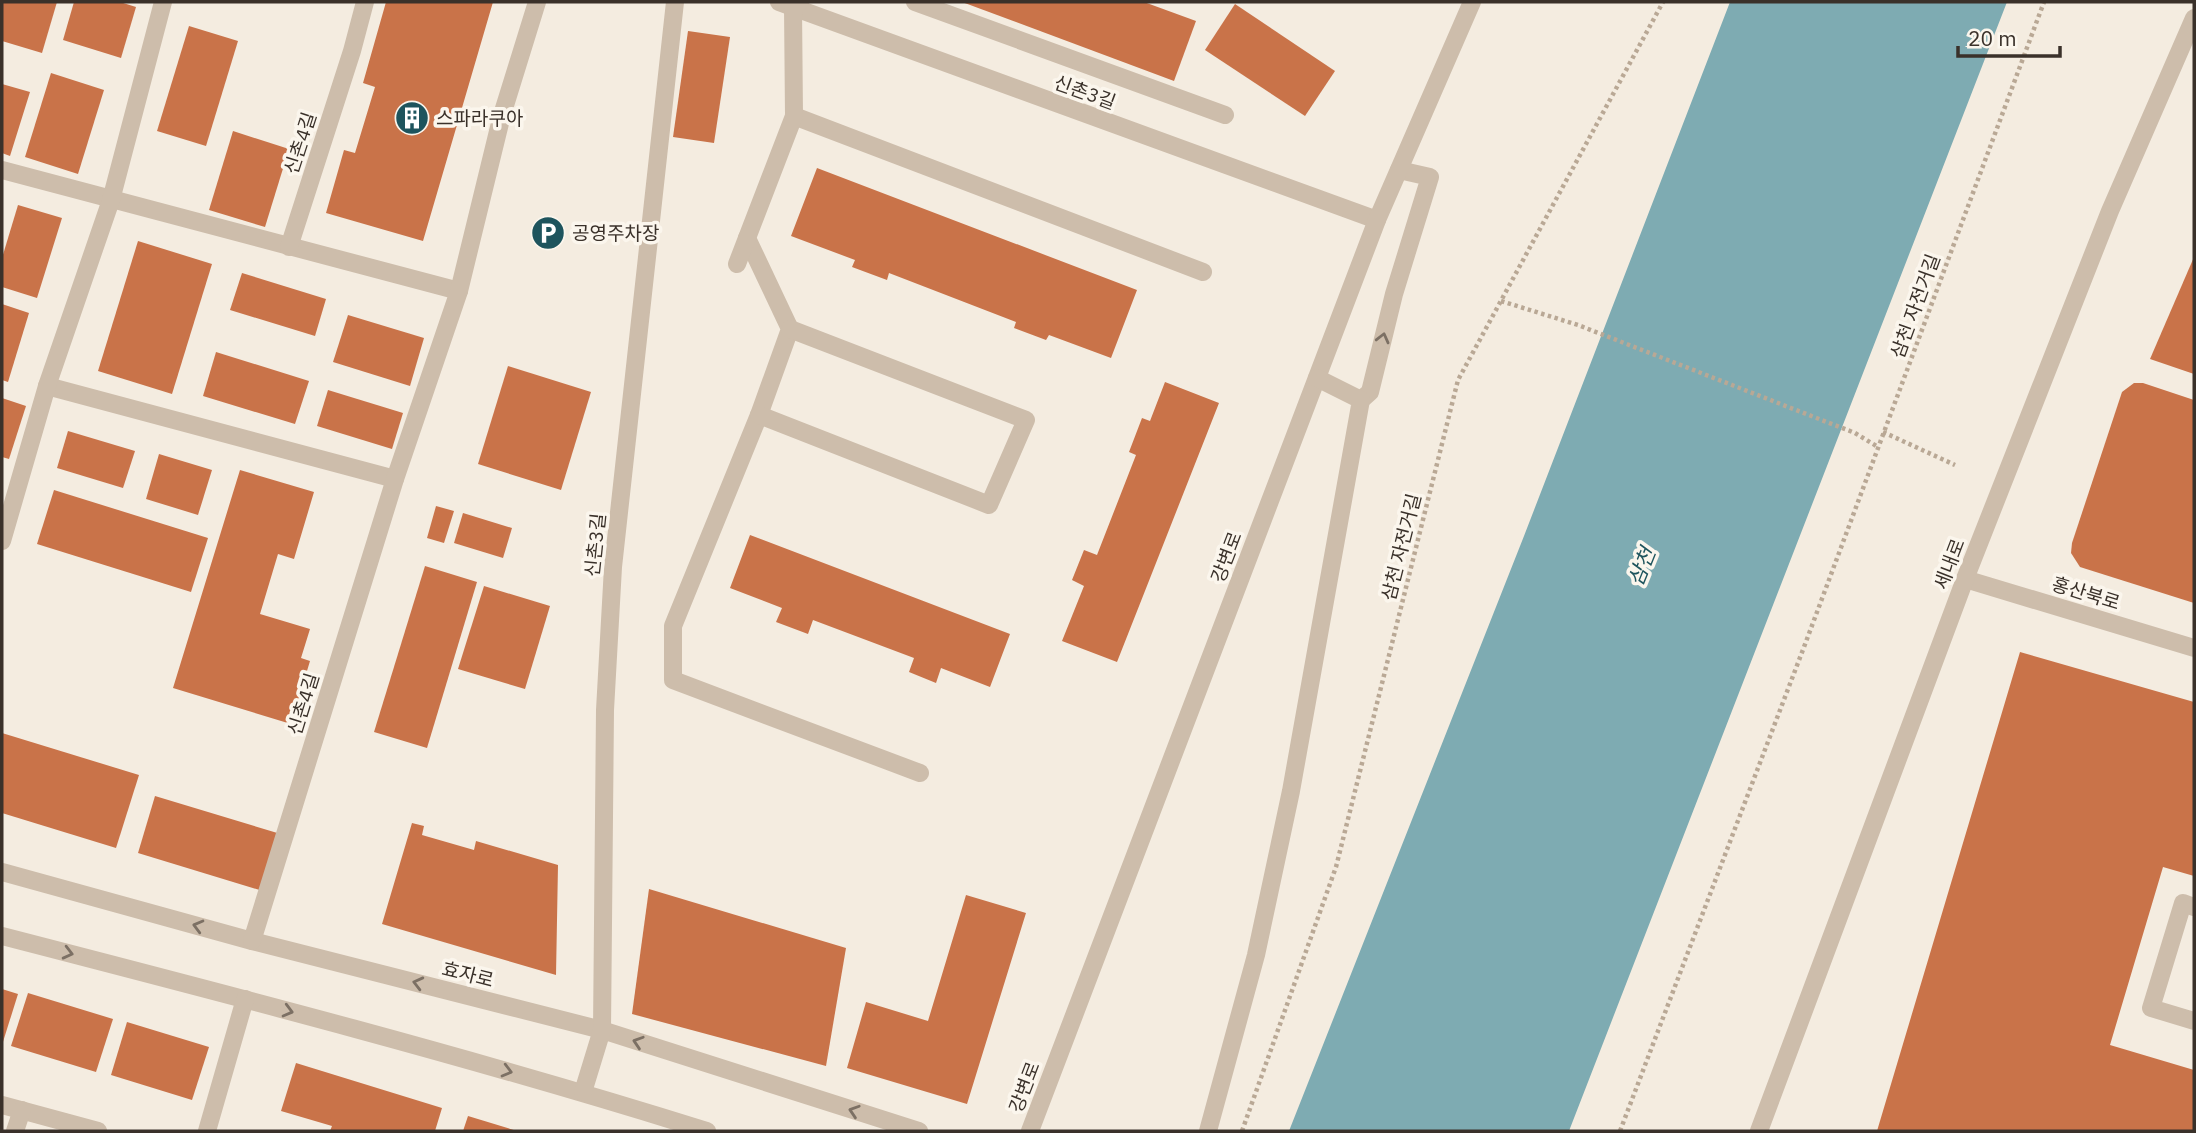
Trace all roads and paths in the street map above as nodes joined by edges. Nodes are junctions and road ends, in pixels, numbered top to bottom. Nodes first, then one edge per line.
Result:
1 (163, 2) edge
2 (365, 2) edge
3 (537, 2) edge
4 (675, 2) edge
5 (915, 2) edge
6 (1472, 2) edge
7 (1663, 2) edge
8 (2044, 2) edge
9 (791, 3) edge
10 (2194, 18) edge
11 (1225, 115) dead end
12 (794, 116) junction
13 (2, 170) edge
14 (1399, 170) junction
15 (110, 200) junction
16 (1377, 220) junction
17 (747, 238) junction
18 (289, 247) junction
19 (737, 264) dead end
20 (1203, 272) dead end
21 (459, 291) junction
22 (1501, 301) junction
23 (790, 329) junction
24 (1317, 378) junction
25 (47, 386) junction
26 (1361, 400) junction
27 (759, 415) junction
28 (1883, 432) junction
29 (1878, 447) junction
30 (1955, 465) dead end
31 (395, 480) junction
32 (2, 541) edge
33 (1965, 579) junction
34 (2194, 648) edge
35 (920, 773) dead end
36 (2, 873) edge
37 (2194, 907) edge
38 (2, 936) edge
39 (251, 941) junction
40 (245, 999) junction
41 (2194, 1021) edge
42 (602, 1030) junction
43 (583, 1092) junction
44 (2, 1105) edge
45 (22, 1110) junction
46 (15, 1131) edge
47 (98, 1131) edge
48 (207, 1131) edge
49 (707, 1131) edge
50 (919, 1131) edge
51 (1030, 1131) edge
52 (1208, 1131) edge
53 (1241, 1131) edge
54 (1620, 1131) edge
55 (1759, 1131) edge

1 - 15 street
2 - 18 street, 신촌4길
3 - 21 street, 신촌4길
4 - 42 street, 신촌3길
5 - 11 street
6 - 14 street, 강변로
7 - 22 path, 삼천 자전거길
8 - 28 path, 삼천 자전거길
9 - 12 street
9 - 16 street, 신촌3길
10 - 33 street, 세내로
12 - 17 street
12 - 20 street
13 - 15 street
14 - 16 street, 강변로
26 -> 14 street
15 - 18 street
15 - 25 street
16 - 24 street, 강변로
17 - 19 street
17 - 23 street
18 - 21 street
21 - 31 street, 신촌4길
22 - 29 path
22 - 53 path, 삼천 자전거길
23 - 27 street
23 - 27 street
24 - 26 street
24 - 51 street, 강변로
25 - 31 street
25 - 32 street
26 - 52 street
27 - 35 street
28 - 29 path, 삼천 자전거길
28 - 30 path
29 - 54 path, 삼천 자전거길
31 - 39 street, 신촌4길
33 - 34 street, 홍산북로
33 - 55 street, 세내로
39 -> 36 street, 효자로
37 - 41 street
38 -> 40 street
42 -> 39 street, 효자로
40 -> 43 street
40 - 48 street
42 - 43 street, 신촌3길
50 -> 42 street, 효자로
43 - 49 street
44 - 45 street
45 - 46 street
45 - 47 street

